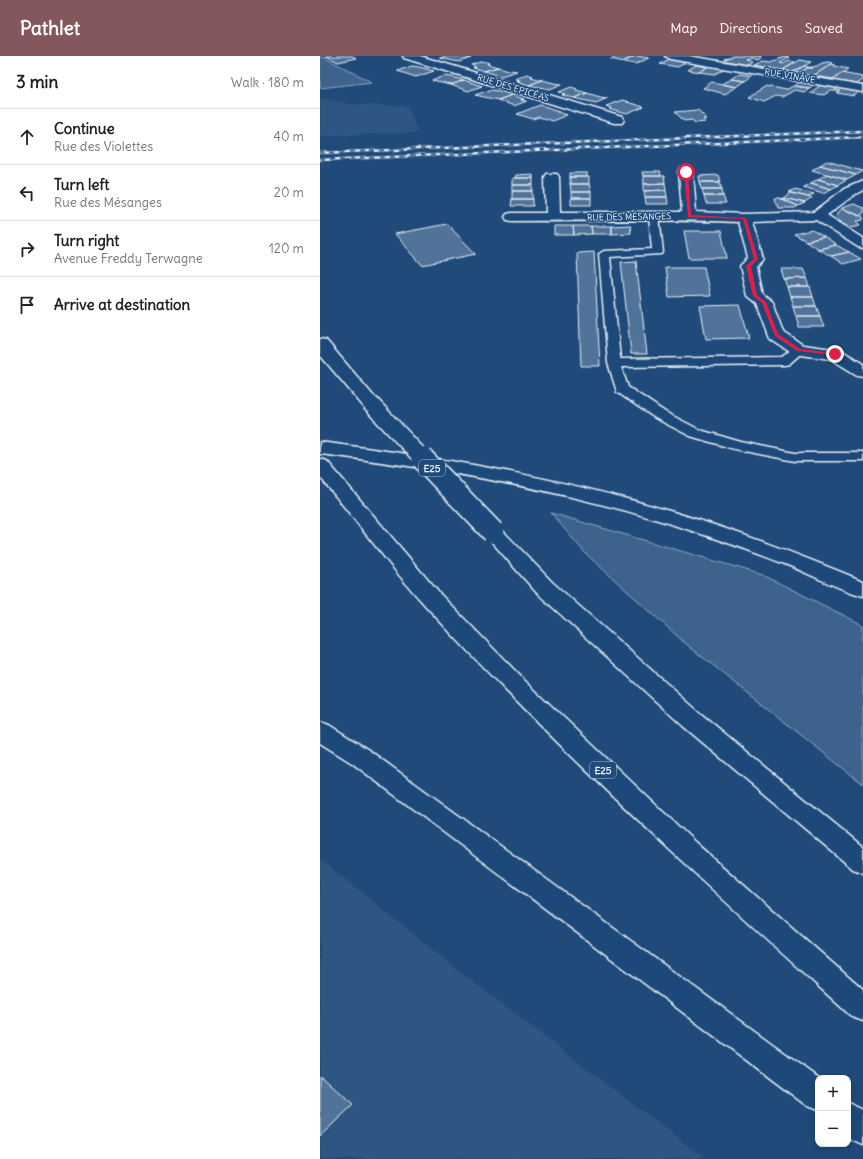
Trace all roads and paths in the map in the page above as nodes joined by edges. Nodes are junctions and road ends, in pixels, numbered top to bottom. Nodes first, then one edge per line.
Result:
1 (408, 56) edge
2 (670, 56) edge
3 (722, 56) edge
4 (704, 62) junction
5 (863, 89) edge
6 (618, 120) dead end
7 (686, 172) dead end
8 (552, 177) dead end
9 (863, 185) edge
10 (654, 216) junction
11 (689, 216) junction
12 (819, 216) junction
13 (512, 217) dead end
14 (553, 218) junction
15 (744, 218) junction
16 (863, 244) edge
17 (320, 344) edge
18 (799, 350) junction
19 (614, 363) junction
20 (863, 371) edge
21 (320, 448) edge
22 (863, 456) edge
23 (320, 465) edge
24 (863, 589) edge
25 (320, 731) edge
26 (863, 862) edge
27 (863, 1008) edge
28 (815, 1094) edge
29 (851, 1120) edge
30 (863, 1130) edge

1 - 6 main road, RUE DES EPICÉAS
2 - 4 main road, RUE VINÂVE
3 - 4 main road
4 - 5 main road, RUE VINÂVE
7 - 11 main road
8 - 14 main road
9 - 12 main road
10 - 11 main road, RUE DES MÉSANGES
10 - 14 main road, RUE DES MÉSANGES
10 - 19 lane
11 - 15 main road, RUE DES MÉSANGES
12 - 15 main road, RUE DES MÉSANGES
12 - 16 main road
13 - 14 main road, RUE DES MÉSANGES
15 - 18 main road
17 - 26 main road, E25, bridge
18 - 19 lane
18 - 20 main road
19 - 22 lane
21 - 24 main road
23 - 27 main road, E25
25 - 28 main road
29 - 30 main road

